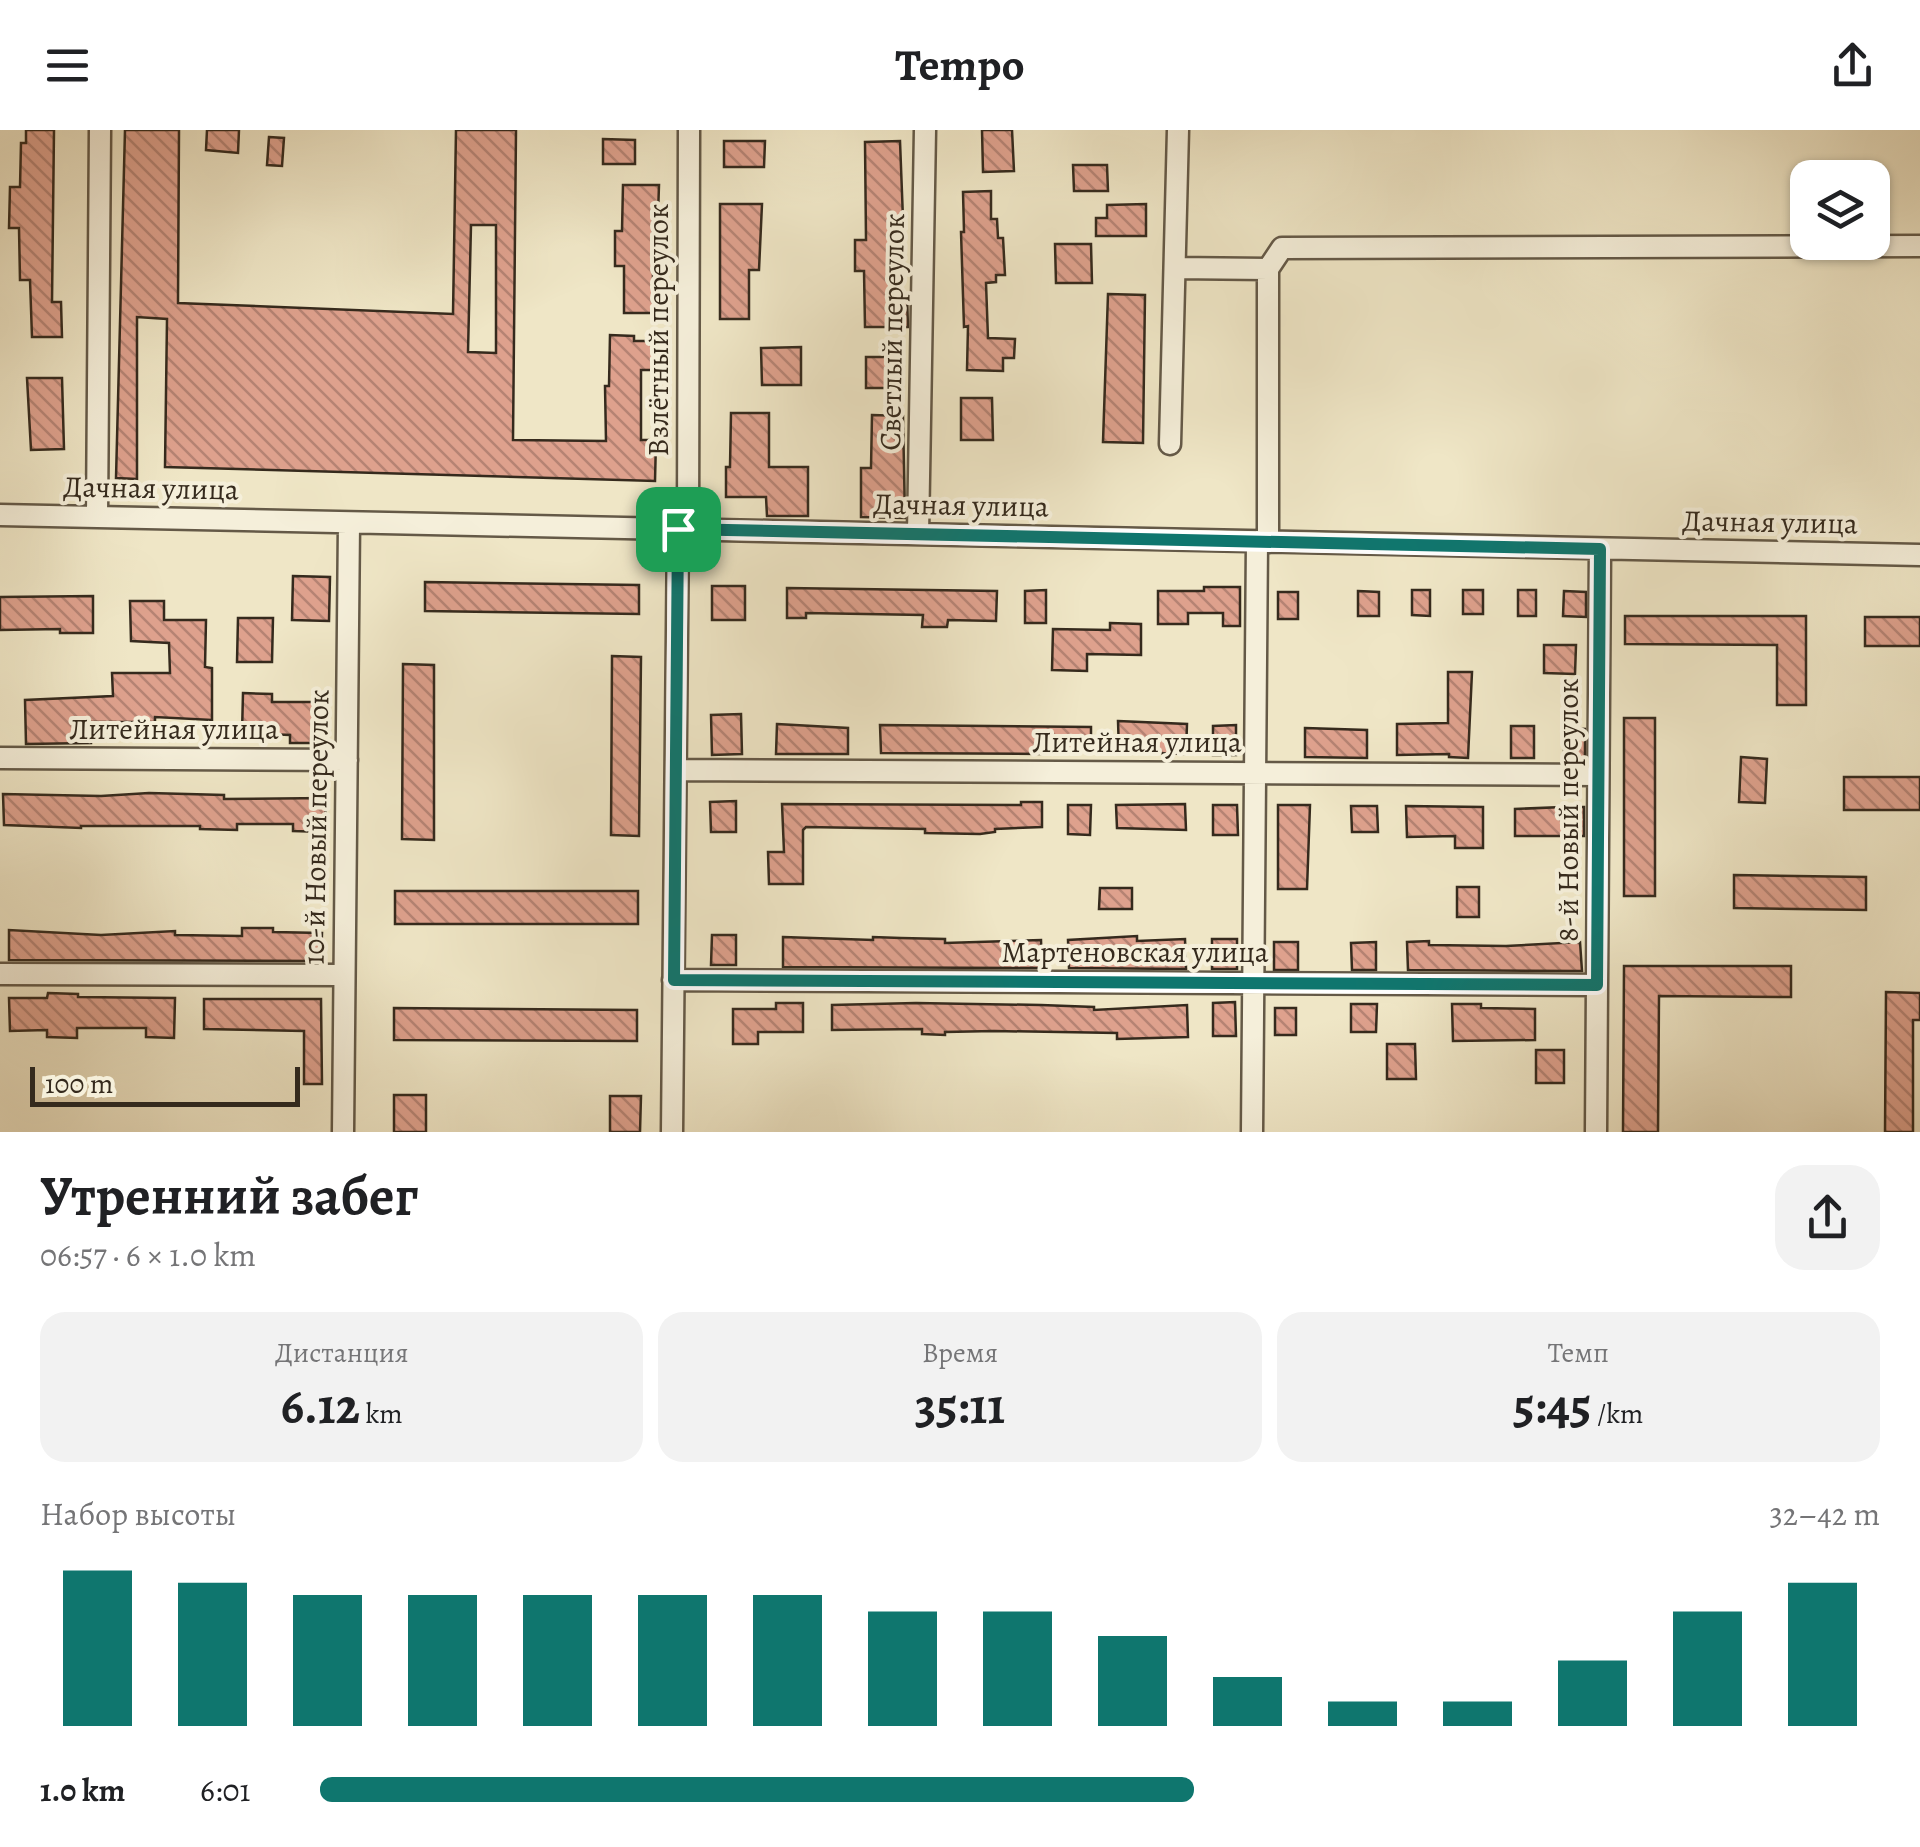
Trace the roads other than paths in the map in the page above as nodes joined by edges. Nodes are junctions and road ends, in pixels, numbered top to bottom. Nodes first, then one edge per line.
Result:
1 (100, 130) edge
2 (689, 130) edge
3 (925, 130) edge
4 (1178, 130) edge
5 (1920, 246) edge
6 (1174, 268) junction
7 (1268, 269) junction
8 (1170, 444) dead end
9 (0, 515) edge
10 (97, 517) junction
11 (350, 523) junction
12 (683, 529) junction
13 (918, 534) junction
14 (1263, 542) junction
15 (1600, 549) junction
16 (1920, 556) edge
17 (0, 758) edge
18 (347, 760) junction
19 (676, 770) junction
20 (1255, 773) junction
21 (1598, 775) junction
22 (0, 974) edge
23 (344, 975) junction
24 (674, 980) junction
25 (1253, 983) junction
26 (1597, 985) junction
27 (342, 1132) edge
28 (672, 1132) edge
29 (1252, 1132) edge
30 (1596, 1132) edge

1 - 10 street
2 - 12 street, Взлётный переулок
3 - 13 street, Светлый переулок
4 - 6 street
5 - 7 street
6 - 7 street
6 - 8 street
7 - 14 street
9 - 10 street, Дачная улица
10 - 11 street, Дачная улица
11 - 12 street, Дачная улица
11 - 18 street, 10-й Новый переулок
12 - 13 street, Дачная улица
12 - 19 street
13 - 14 street, Дачная улица
14 - 15 street, Дачная улица
14 - 20 street
15 - 16 street, Дачная улица
15 - 21 street, 8-й Новый переулок
17 - 18 street, Литейная улица
18 - 23 street, 10-й Новый переулок
19 - 20 street, Литейная улица
19 - 24 street
20 - 21 street, Литейная улица
20 - 25 street
21 - 26 street, 8-й Новый переулок
22 - 23 street
23 - 27 street, 10-й Новый переулок
24 - 25 street, Мартеновская улица
24 - 28 street
25 - 26 street, Мартеновская улица
25 - 29 street
26 - 30 street, 8-й Новый переулок

